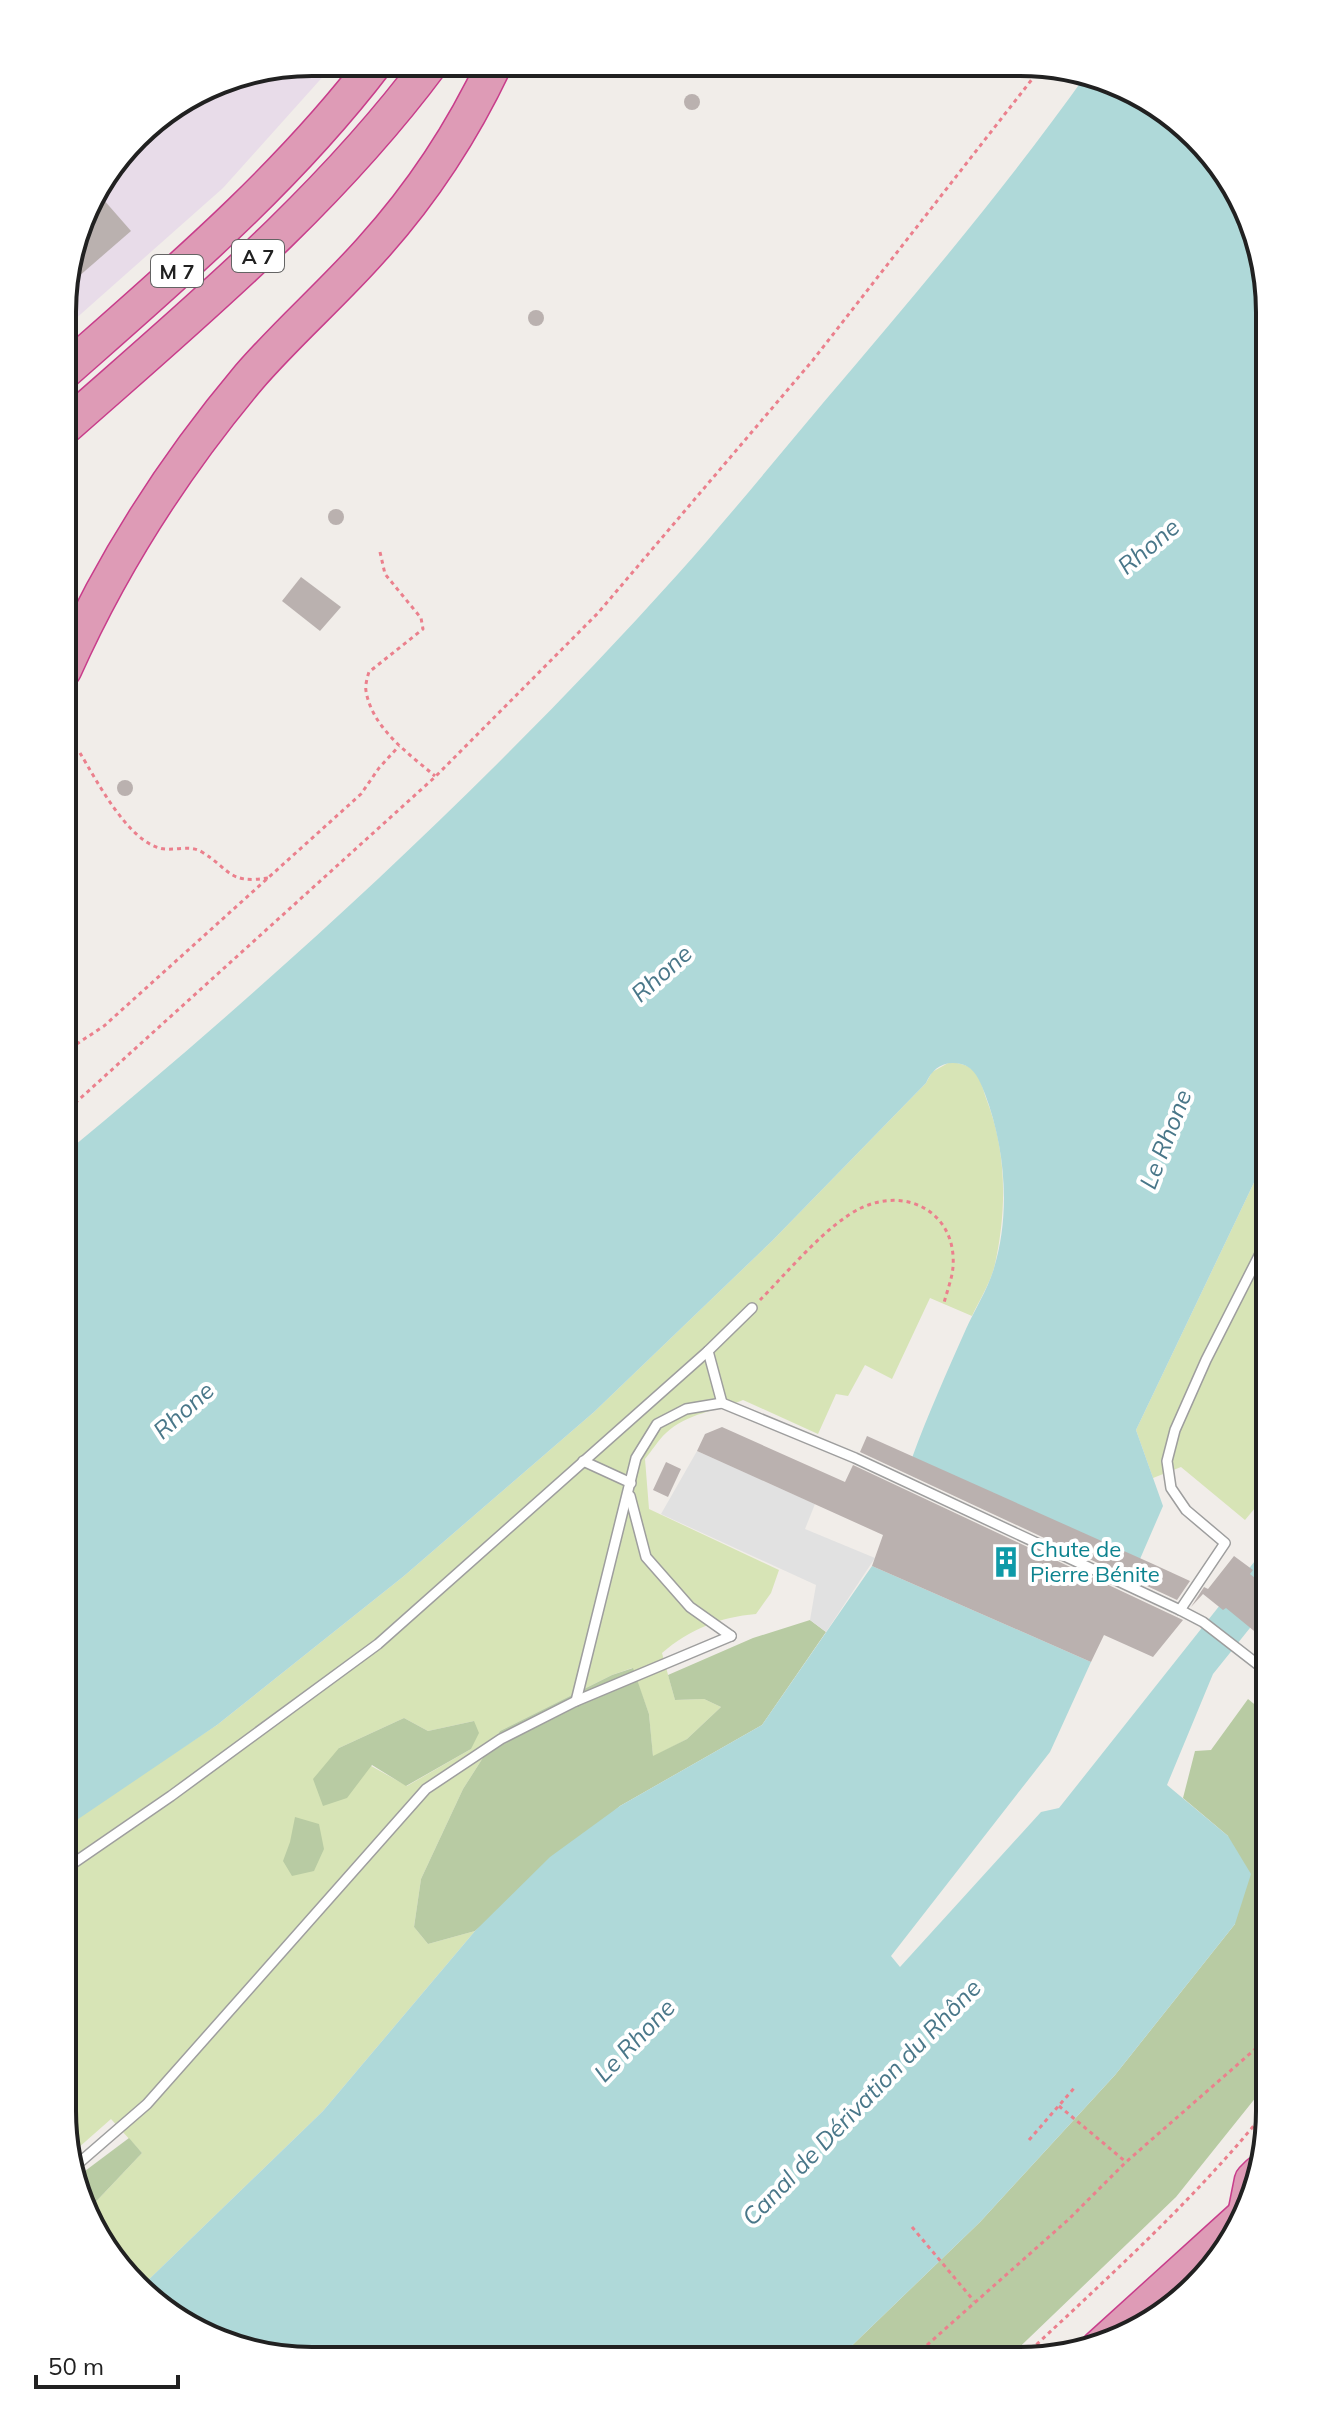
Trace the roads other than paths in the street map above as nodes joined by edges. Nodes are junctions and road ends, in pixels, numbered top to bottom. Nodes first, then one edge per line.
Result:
1 (364, 76) edge
2 (420, 76) edge
3 (488, 76) edge
4 (76, 361) edge
5 (76, 417) edge
6 (76, 645) edge
7 (1255, 1263) edge
8 (752, 1308) road end
9 (708, 1351) junction
10 (722, 1403) junction
11 (646, 1406) junction
12 (657, 1424) junction
13 (583, 1461) junction
14 (630, 1488) junction
15 (1180, 1610) junction
16 (1255, 1663) edge
17 (576, 1701) junction
18 (76, 1861) edge
19 (82, 2160) edge
20 (1216, 2241) edge
21 (1129, 2320) edge

1 - 4 highway, M 7
2 - 5 highway, A 7
3 - 6 highway
7 - 15 lane
8 - 9 lane
9 - 10 lane
9 - 11 lane
10 - 12 lane
10 - 15 lane
11 - 12 lane
11 - 13 lane
12 - 14 lane
13 - 14 lane
13 - 18 lane
14 - 17 lane
14 - 17 lane
15 - 16 lane
17 - 19 lane
20 - 21 highway

